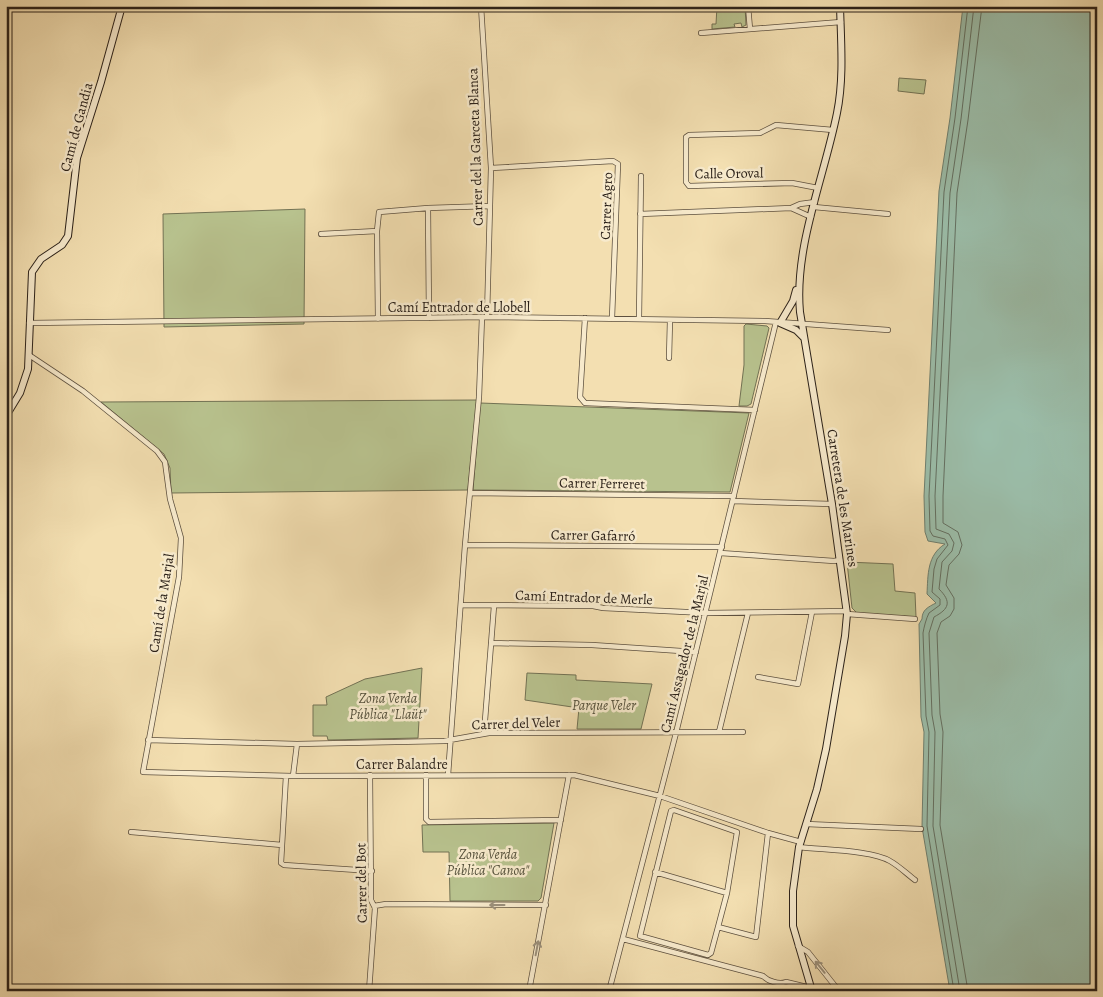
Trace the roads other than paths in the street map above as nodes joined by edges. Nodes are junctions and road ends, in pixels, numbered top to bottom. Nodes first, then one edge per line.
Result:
1 (122, 6) edge
2 (481, 6) edge
3 (748, 6) edge
4 (840, 6) edge
5 (841, 22) junction
6 (750, 28) junction
7 (702, 33) dead end
8 (833, 130) junction
9 (491, 168) junction
10 (641, 176) dead end
11 (818, 188) junction
12 (814, 205) junction
13 (490, 206) junction
14 (428, 208) junction
15 (791, 208) junction
16 (640, 214) junction
17 (888, 214) dead end
18 (811, 217) junction
19 (377, 231) junction
20 (321, 234) dead end
21 (799, 283) junction
22 (484, 317) junction
23 (430, 318) junction
24 (585, 318) junction
25 (612, 318) junction
26 (378, 319) junction
27 (639, 319) junction
28 (670, 320) junction
29 (29, 323) junction
30 (778, 323) junction
31 (802, 324) junction
32 (888, 330) dead end
33 (804, 339) junction
34 (29, 355) junction
35 (669, 358) dead end
36 (755, 410) junction
37 (6, 416) edge
38 (471, 493) junction
39 (733, 498) junction
40 (832, 504) junction
41 (465, 545) junction
42 (722, 547) junction
43 (720, 553) junction
44 (840, 560) junction
45 (462, 605) junction
46 (494, 606) junction
47 (812, 612) junction
48 (847, 612) junction
49 (706, 613) junction
50 (748, 613) junction
51 (915, 619) dead end
52 (491, 644) junction
53 (696, 652) junction
54 (758, 677) dead end
55 (676, 732) junction
56 (719, 732) junction
57 (743, 732) dead end
58 (484, 733) junction
59 (148, 740) junction
60 (450, 740) junction
61 (296, 744) junction
62 (143, 772) joint
63 (426, 775) junction
64 (448, 775) junction
65 (569, 775) junction
66 (286, 776) junction
67 (293, 776) junction
68 (370, 776) junction
69 (660, 796) junction
70 (561, 820) junction
71 (806, 824) junction
72 (921, 829) dead end
73 (131, 832) dead end
74 (768, 833) junction
75 (800, 844) junction
76 (282, 845) junction
77 (372, 871) junction
78 (655, 872) junction
79 (915, 880) dead end
80 (727, 892) junction
81 (546, 905) junction
82 (374, 906) junction
83 (718, 927) junction
84 (623, 939) junction
85 (798, 945) junction
86 (812, 989) edge
87 (369, 991) edge
88 (529, 991) edge
89 (610, 991) edge
90 (839, 991) edge

1 - 29 main road, Camí de Gandia
2 - 9 street, Carrer del la Garceta Blanca
3 - 6 street
4 - 5 main road, Carretera de les Marines
5 - 6 street
5 - 8 main road, Carretera de les Marines
6 - 7 street
8 - 11 main road, Carretera de les Marines
8 - 11 street, Calle Oroval
9 - 13 street, Carrer del la Garceta Blanca
9 - 25 street, Carrer Agro
10 - 16 street
11 - 12 main road, Carretera de les Marines
12 - 15 street
12 - 17 street
12 - 18 main road, Carretera de les Marines
13 - 14 street
13 - 22 street, Carrer del la Garceta Blanca
14 - 19 street
14 - 23 street
15 - 16 street
15 - 18 street
16 - 27 street
18 - 21 main road, Carretera de les Marines
19 - 20 street
19 - 26 street
21 - 30 main road
21 - 31 main road, Carretera de les Marines
22 - 23 street, Camí Entrador de Llobell
22 - 24 street, Camí Entrador de Llobell
22 - 38 street, Carrer del la Garceta Blanca
23 - 26 street, Camí Entrador de Llobell
24 - 25 street, Camí Entrador de Llobell
24 - 36 street
25 - 27 street, Camí Entrador de Llobell
26 - 29 street, Camí Entrador de Llobell
27 - 28 street, Camí Entrador de Llobell
28 - 30 street, Camí Entrador de Llobell
28 - 35 street
29 - 34 main road, Camí de Gandia
30 - 31 street, Camí Entrador de Llobell
30 - 33 main road
30 - 36 street, Camí Assagador de la Marjal
31 - 32 street, Camí Entrador de Llobell
31 - 33 main road, Carretera de les Marines
33 - 40 main road, Carretera de les Marines
34 - 37 main road, Camí de Gandia
34 - 59 street, Camí de la Marjal
36 - 39 street, Camí Assagador de la Marjal
38 - 39 street, Carrer Ferreret
38 - 41 street, Carrer del la Garceta Blanca
39 - 40 street, Carrer Ferreret
39 - 42 street, Camí Assagador de la Marjal
40 - 44 main road, Carretera de les Marines
41 - 42 street, Carrer Gafarró
41 - 45 street, Carrer del la Garceta Blanca
42 - 43 street, Camí Assagador de la Marjal
43 - 44 street
43 - 49 street, Camí Assagador de la Marjal
44 - 48 main road, Carretera de les Marines
45 - 46 street, Camí Entrador de Merle
45 - 60 street, Carrer del la Garceta Blanca
46 - 49 street, Camí Entrador de Merle
46 - 52 street
47 - 48 street, Camí Entrador de Merle
47 - 50 street, Camí Entrador de Merle
47 - 54 street
48 - 51 street, Camí Entrador de Merle
48 - 71 main road, Carretera de les Marines
49 - 50 street, Camí Entrador de Merle
49 - 53 street, Camí Assagador de la Marjal
50 - 56 street
52 - 53 street
52 - 58 street
53 - 55 street, Camí Assagador de la Marjal
55 - 56 street, Carrer del Veler
55 - 58 street, Carrer del Veler
55 - 69 street, Camí Assagador de la Marjal
56 - 57 street, Carrer del Veler
58 - 60 street, Carrer del Veler
59 - 61 street, Carrer del Veler
59 - 62 street, Camí de la Marjal
60 - 61 street, Carrer del Veler
60 - 64 street, Carrer del la Garceta Blanca
61 - 67 street
62 - 66 street, Carrer Balandre
63 - 64 street, Carrer Balandre
63 - 68 street, Carrer Balandre
63 - 70 street
64 - 65 street, Carrer Balandre
65 - 69 street, Carrer Balandre
65 - 70 street
66 - 67 street, Carrer Balandre
66 - 76 street
67 - 68 street, Carrer Balandre
68 - 77 street, Carrer del Bot
69 - 74 street, Carrer Balandre
69 - 84 street, Camí Assagador de la Marjal
70 - 81 street
71 - 72 street
71 - 75 main road, Carretera de les Marines
73 - 76 street
74 - 75 street, Carrer Balandre
74 - 83 street
75 - 79 street, Carrer Balandre
75 - 85 main road, Carretera de les Marines
76 - 77 street
77 - 82 street, Carrer del Bot
78 - 80 street
78 - 80 street
78 - 83 street
80 - 83 street
81 -> 82 street
88 -> 81 street
82 - 87 street, Carrer del Bot
84 - 86 street
84 - 89 street, Camí Assagador de la Marjal
85 - 86 main road, Carretera de les Marines
90 -> 85 street

